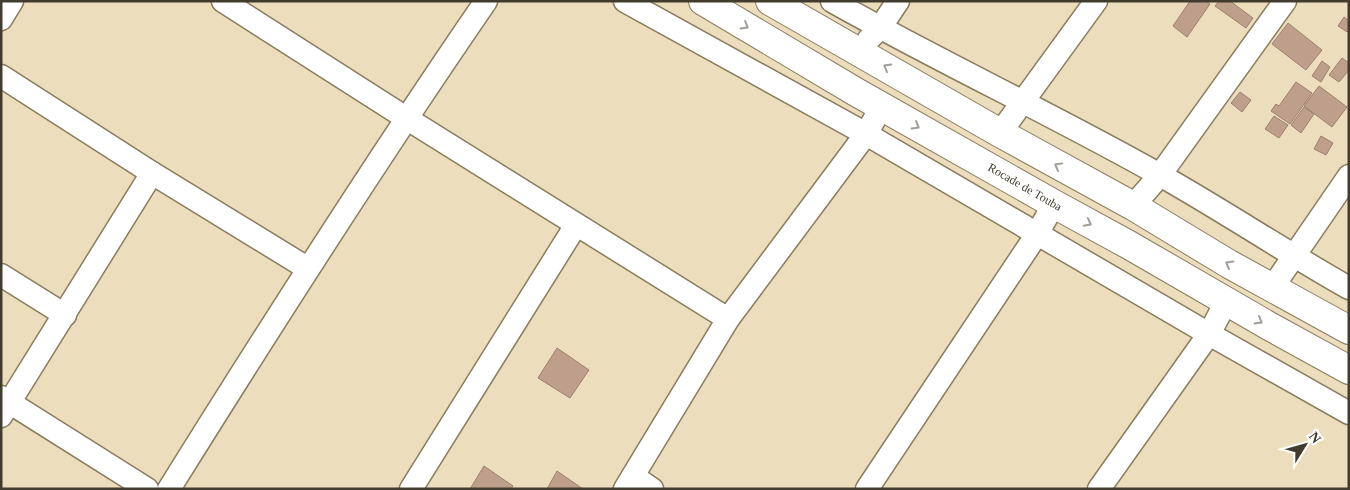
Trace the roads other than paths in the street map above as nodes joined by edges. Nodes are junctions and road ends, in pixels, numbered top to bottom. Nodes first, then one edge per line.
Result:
1 (12, 1) edge
2 (223, 1) edge
3 (486, 1) edge
4 (625, 1) edge
5 (703, 1) edge
6 (770, 1) edge
7 (832, 1) edge
8 (898, 1) edge
9 (1096, 1) edge
10 (1285, 1) edge
11 (1, 19) edge
12 (880, 28) junction
13 (857, 50) junction
14 (1, 76) edge
15 (1024, 102) junction
16 (882, 106) junction
17 (406, 118) junction
18 (1000, 133) junction
19 (866, 134) junction
20 (152, 173) junction
21 (1160, 175) junction
22 (1349, 176) edge
23 (1054, 204) junction
24 (1133, 206) junction
25 (576, 225) junction
26 (1037, 234) junction
27 (1293, 256) junction
28 (307, 268) junction
29 (1, 275) edge
30 (1272, 288) junction
31 (1349, 288) edge
32 (1226, 302) junction
33 (65, 315) junction
34 (728, 319) junction
35 (1349, 330) edge
36 (1209, 334) junction
37 (1349, 370) edge
38 (4, 405) edge
39 (1349, 413) edge
40 (629, 483) edge
41 (146, 489) edge
42 (169, 489) edge
43 (411, 489) edge
44 (652, 489) edge
45 (867, 489) edge
46 (1099, 489) edge

1 - 11 street
2 - 17 street
3 - 17 street
4 - 19 street
5 -> 16 main road, Rocade de Touba
6 - 13 main road
7 - 12 street
8 - 12 street
9 - 15 street
10 - 21 street
12 - 13 street
12 - 15 street
18 -> 13 main road
14 - 20 street
15 - 18 street
15 - 21 street
16 - 19 street
16 -> 23 main road, Rocade de Touba
17 - 25 street
17 - 28 street
24 -> 18 main road
19 - 26 street
19 - 34 street
20 - 28 street
20 - 33 street
21 - 24 street
21 - 27 street
22 - 27 street
23 - 26 street
23 -> 32 main road, Rocade de Touba
30 -> 24 main road
25 - 34 street
25 - 43 street
26 - 36 street
26 - 45 street
27 - 30 street
27 - 31 street
28 - 42 street
29 - 33 street
30 - 35 main road
32 - 36 street
32 -> 37 main road, Rocade de Touba
33 - 38 street
34 - 40 street
36 - 39 street
36 - 46 street
38 - 41 street
40 - 44 street

